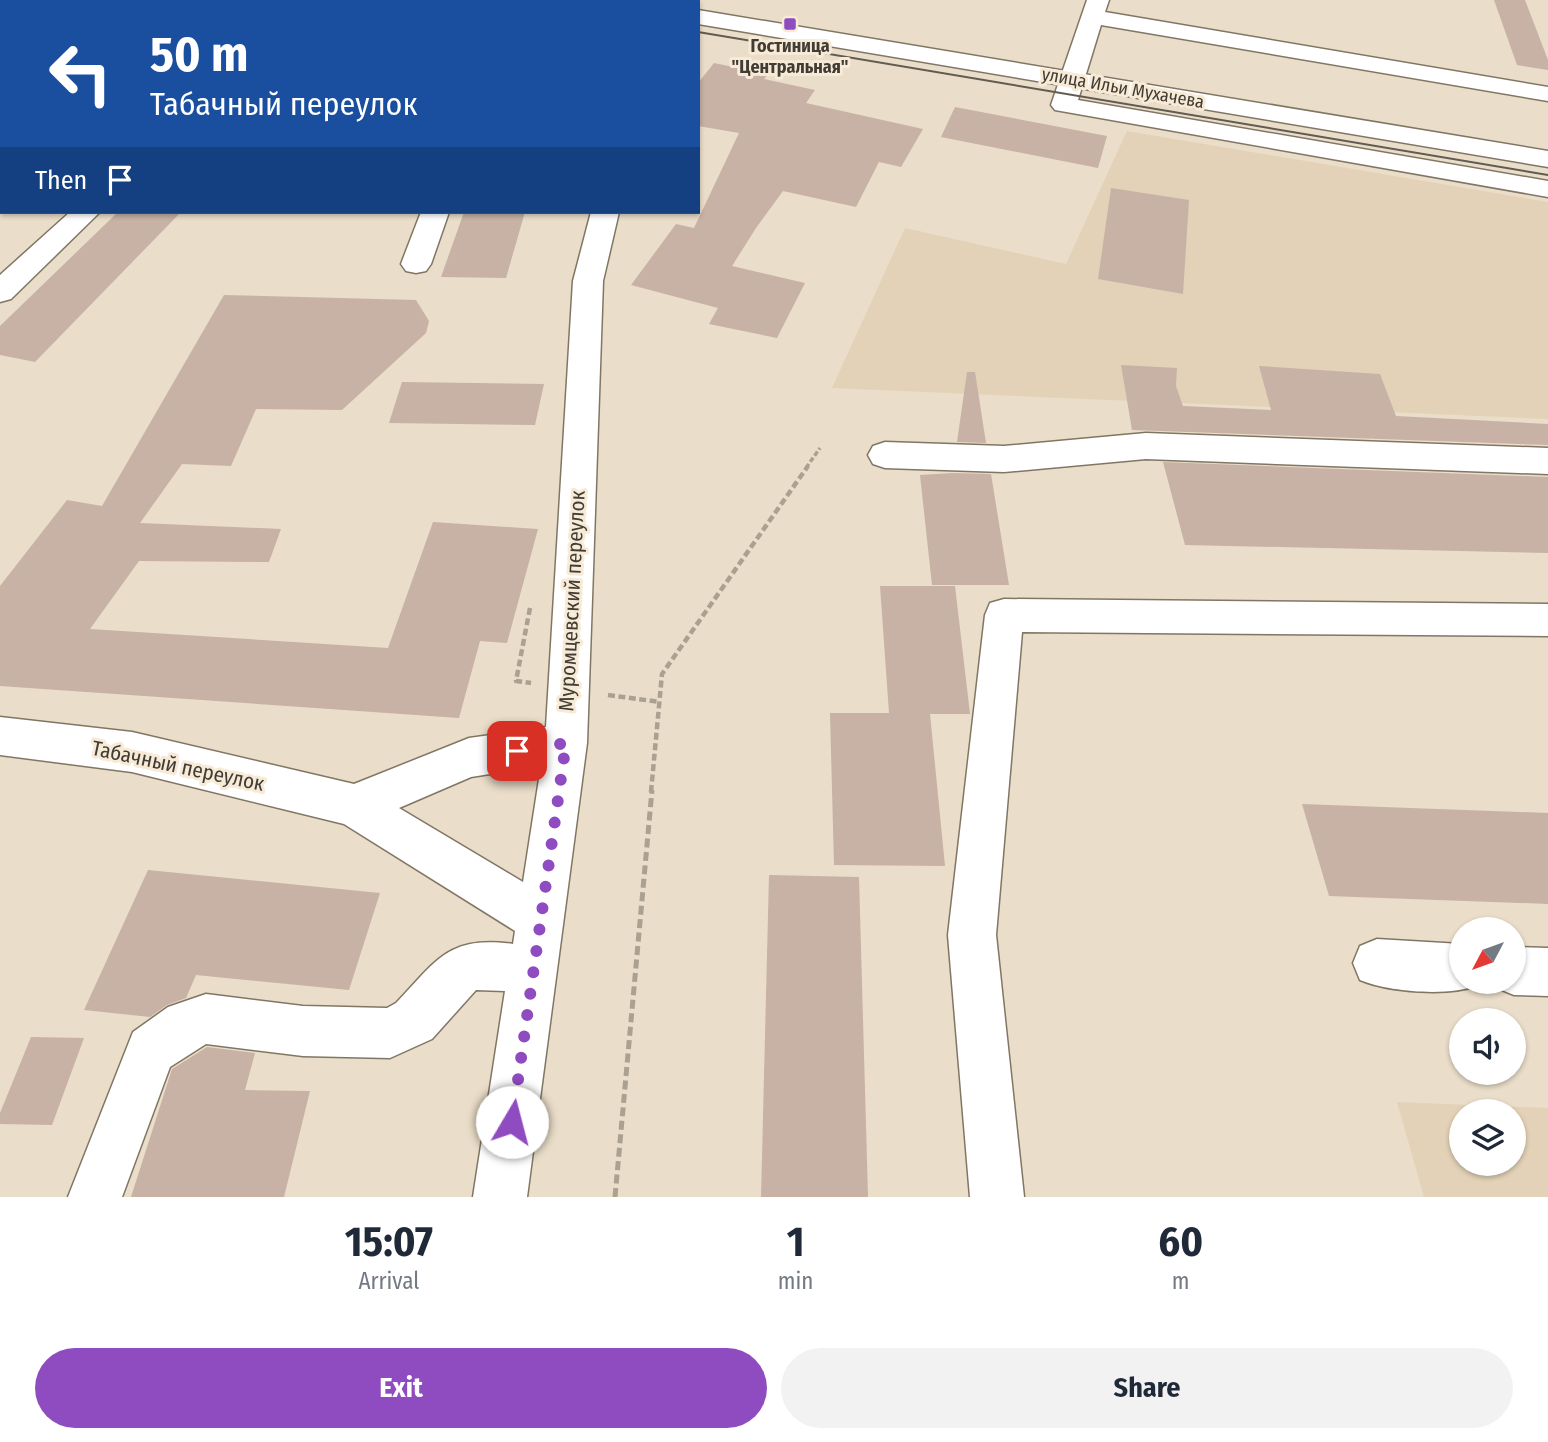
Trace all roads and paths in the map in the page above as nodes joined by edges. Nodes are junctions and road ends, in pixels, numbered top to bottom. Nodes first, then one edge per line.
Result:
1 (1096, 9) edge
2 (700, 17) edge
3 (1074, 80) junction
4 (1548, 94) edge
5 (1548, 159) edge
6 (1548, 189) edge
7 (84, 214) edge
8 (434, 214) edge
9 (605, 214) edge
10 (416, 264) dead end
11 (0, 292) edge
12 (820, 448) dead end
13 (885, 455) dead end
14 (1548, 461) edge
15 (1548, 620) edge
16 (0, 736) edge
17 (566, 743) junction
18 (354, 805) junction
19 (541, 920) junction
20 (1377, 963) dead end
21 (1449, 967) edge
22 (534, 971) junction
23 (1526, 971) edge
24 (1548, 972) edge
25 (95, 1197) edge
26 (500, 1197) edge
27 (615, 1197) edge
28 (997, 1197) edge

1 - 3 street
1 - 4 street
2 - 3 street, улица Ильи Мухачева
3 - 5 street, улица Ильи Мухачева
3 - 6 street
7 - 11 street
8 - 10 street
9 - 17 street, Муромцевский переулок
12 - 27 path
13 - 14 street
15 - 28 street
16 - 18 street, Табачный переулок
17 - 18 street
17 - 19 street, Муромцевский переулок
18 - 19 street, Табачный переулок
19 - 22 street, Муромцевский переулок
20 - 21 street
22 - 25 street
22 - 26 street, Муромцевский переулок
23 - 24 street

